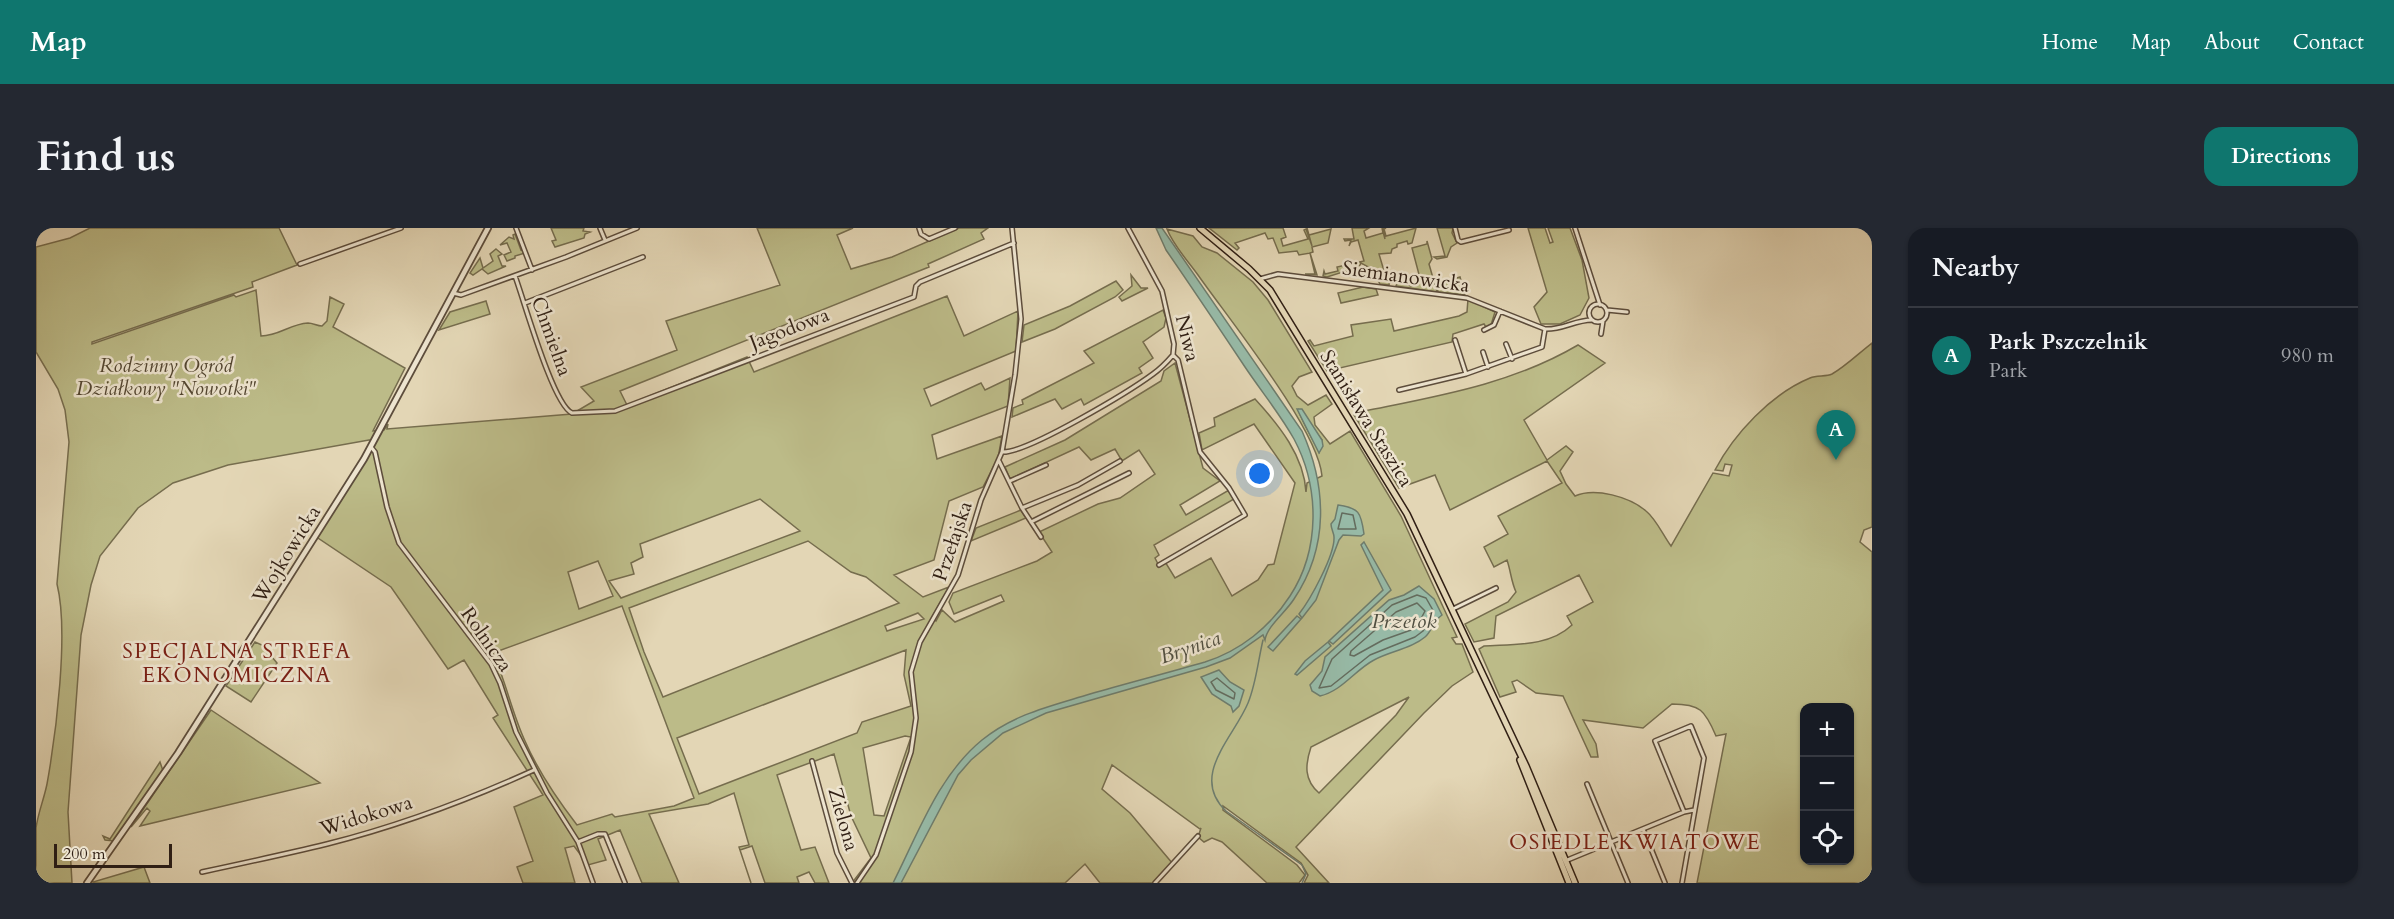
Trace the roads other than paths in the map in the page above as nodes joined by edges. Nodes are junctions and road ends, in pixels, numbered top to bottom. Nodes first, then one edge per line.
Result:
1 (402, 228) edge
2 (488, 228) edge
3 (516, 228) edge
4 (600, 228) edge
5 (637, 228) edge
6 (919, 228) edge
7 (955, 228) edge
8 (1012, 228) edge
9 (1128, 228) edge
10 (1200, 228) edge
11 (1455, 228) edge
12 (1575, 228) edge
13 (1509, 230) dead end
14 (606, 241) junction
15 (1014, 243) junction
16 (643, 257) dead end
17 (300, 264) dead end
18 (532, 270) junction
19 (515, 276) junction
20 (1260, 279) junction
21 (1593, 290) junction
22 (453, 293) junction
23 (525, 303) junction
24 (1600, 304) junction
25 (1592, 306) junction
26 (1605, 309) junction
27 (1500, 311) junction
28 (1589, 312) junction
29 (1619, 312) junction
30 (1626, 312) dead end
31 (1604, 318) junction
32 (1594, 320) junction
33 (1578, 321) junction
34 (1545, 329) junction
35 (1484, 330) dead end
36 (1455, 340) dead end
37 (1506, 344) dead end
38 (1483, 352) dead end
39 (1173, 355) junction
40 (1512, 359) junction
41 (1488, 367) junction
42 (1466, 374) junction
43 (1399, 390) dead end
44 (562, 405) joint
45 (371, 447) junction
46 (1002, 452) junction
47 (999, 461) junction
48 (1120, 461) dead end
49 (1046, 465) dead end
50 (1129, 472) dead end
51 (1010, 481) junction
52 (1022, 508) junction
53 (1031, 522) junction
54 (1041, 537) dead end
55 (1159, 565) dead end
56 (1496, 588) dead end
57 (1453, 609) junction
58 (812, 761) dead end
59 (534, 770) junction
60 (1587, 784) dead end
61 (1694, 810) junction
62 (1684, 812) junction
63 (1644, 829) junction
64 (1198, 836) dead end
65 (578, 842) junction
66 (1612, 842) junction
67 (1563, 862) junction
68 (202, 872) dead end
69 (87, 883) edge
70 (593, 883) edge
71 (625, 883) edge
72 (852, 883) edge
73 (857, 883) edge
74 (1155, 883) edge
75 (1569, 883) edge
76 (1575, 883) edge
77 (1628, 883) edge
78 (1665, 883) edge
79 (1682, 883) edge

1 - 17 street
2 - 22 street, Wojkowicka
3 - 18 street
4 - 14 street
5 - 14 street
6 - 7 street
8 - 15 street, Przełajska
9 - 39 street, Niwa
10 - 20 main road, Stanisława Staszica
11 - 13 street
12 - 21 street
14 - 18 street
15 - 44 street, Jagodowa
15 - 46 street, Przełajska
16 - 23 street
18 - 19 street
19 - 22 street
19 - 23 street, Chmielna
20 - 27 street, Siemianowicka
20 - 57 main road, Stanisława Staszica
21 - 24 street
21 - 25 street
22 - 45 street, Wojkowicka
23 - 44 street, Chmielna
24 - 25 street
24 - 26 street
25 - 28 street
26 - 29 street
26 - 31 street
27 - 34 street, Siemianowicka
27 - 35 street
28 - 32 street
28 - 33 street
29 - 30 street
29 - 31 street
31 - 32 street
31 - 32 street
32 - 33 street
33 - 34 street
34 - 40 street
36 - 42 street
37 - 40 street
38 - 41 street
39 - 46 street
39 - 55 street, Niwa
40 - 41 street
41 - 42 street
42 - 43 street
45 - 59 street, Rolnicza
45 - 69 street, Wojkowicka
46 - 47 street, Przełajska
47 - 51 street
47 - 73 street, Przełajska
48 - 52 street
49 - 51 street
50 - 53 street
51 - 52 street
52 - 53 street
53 - 54 street
56 - 57 street
57 - 67 main road, Stanisława Staszica
58 - 72 street, Zielona
59 - 65 street, Rolnicza
59 - 68 street, Widokowa
60 - 66 street
61 - 62 street
61 - 62 street
61 - 79 street
62 - 63 street
63 - 66 street
63 - 78 street
64 - 74 street
65 - 70 street, Rolnicza
65 - 71 street
66 - 67 street
66 - 77 street
67 - 75 main road
67 - 76 main road

